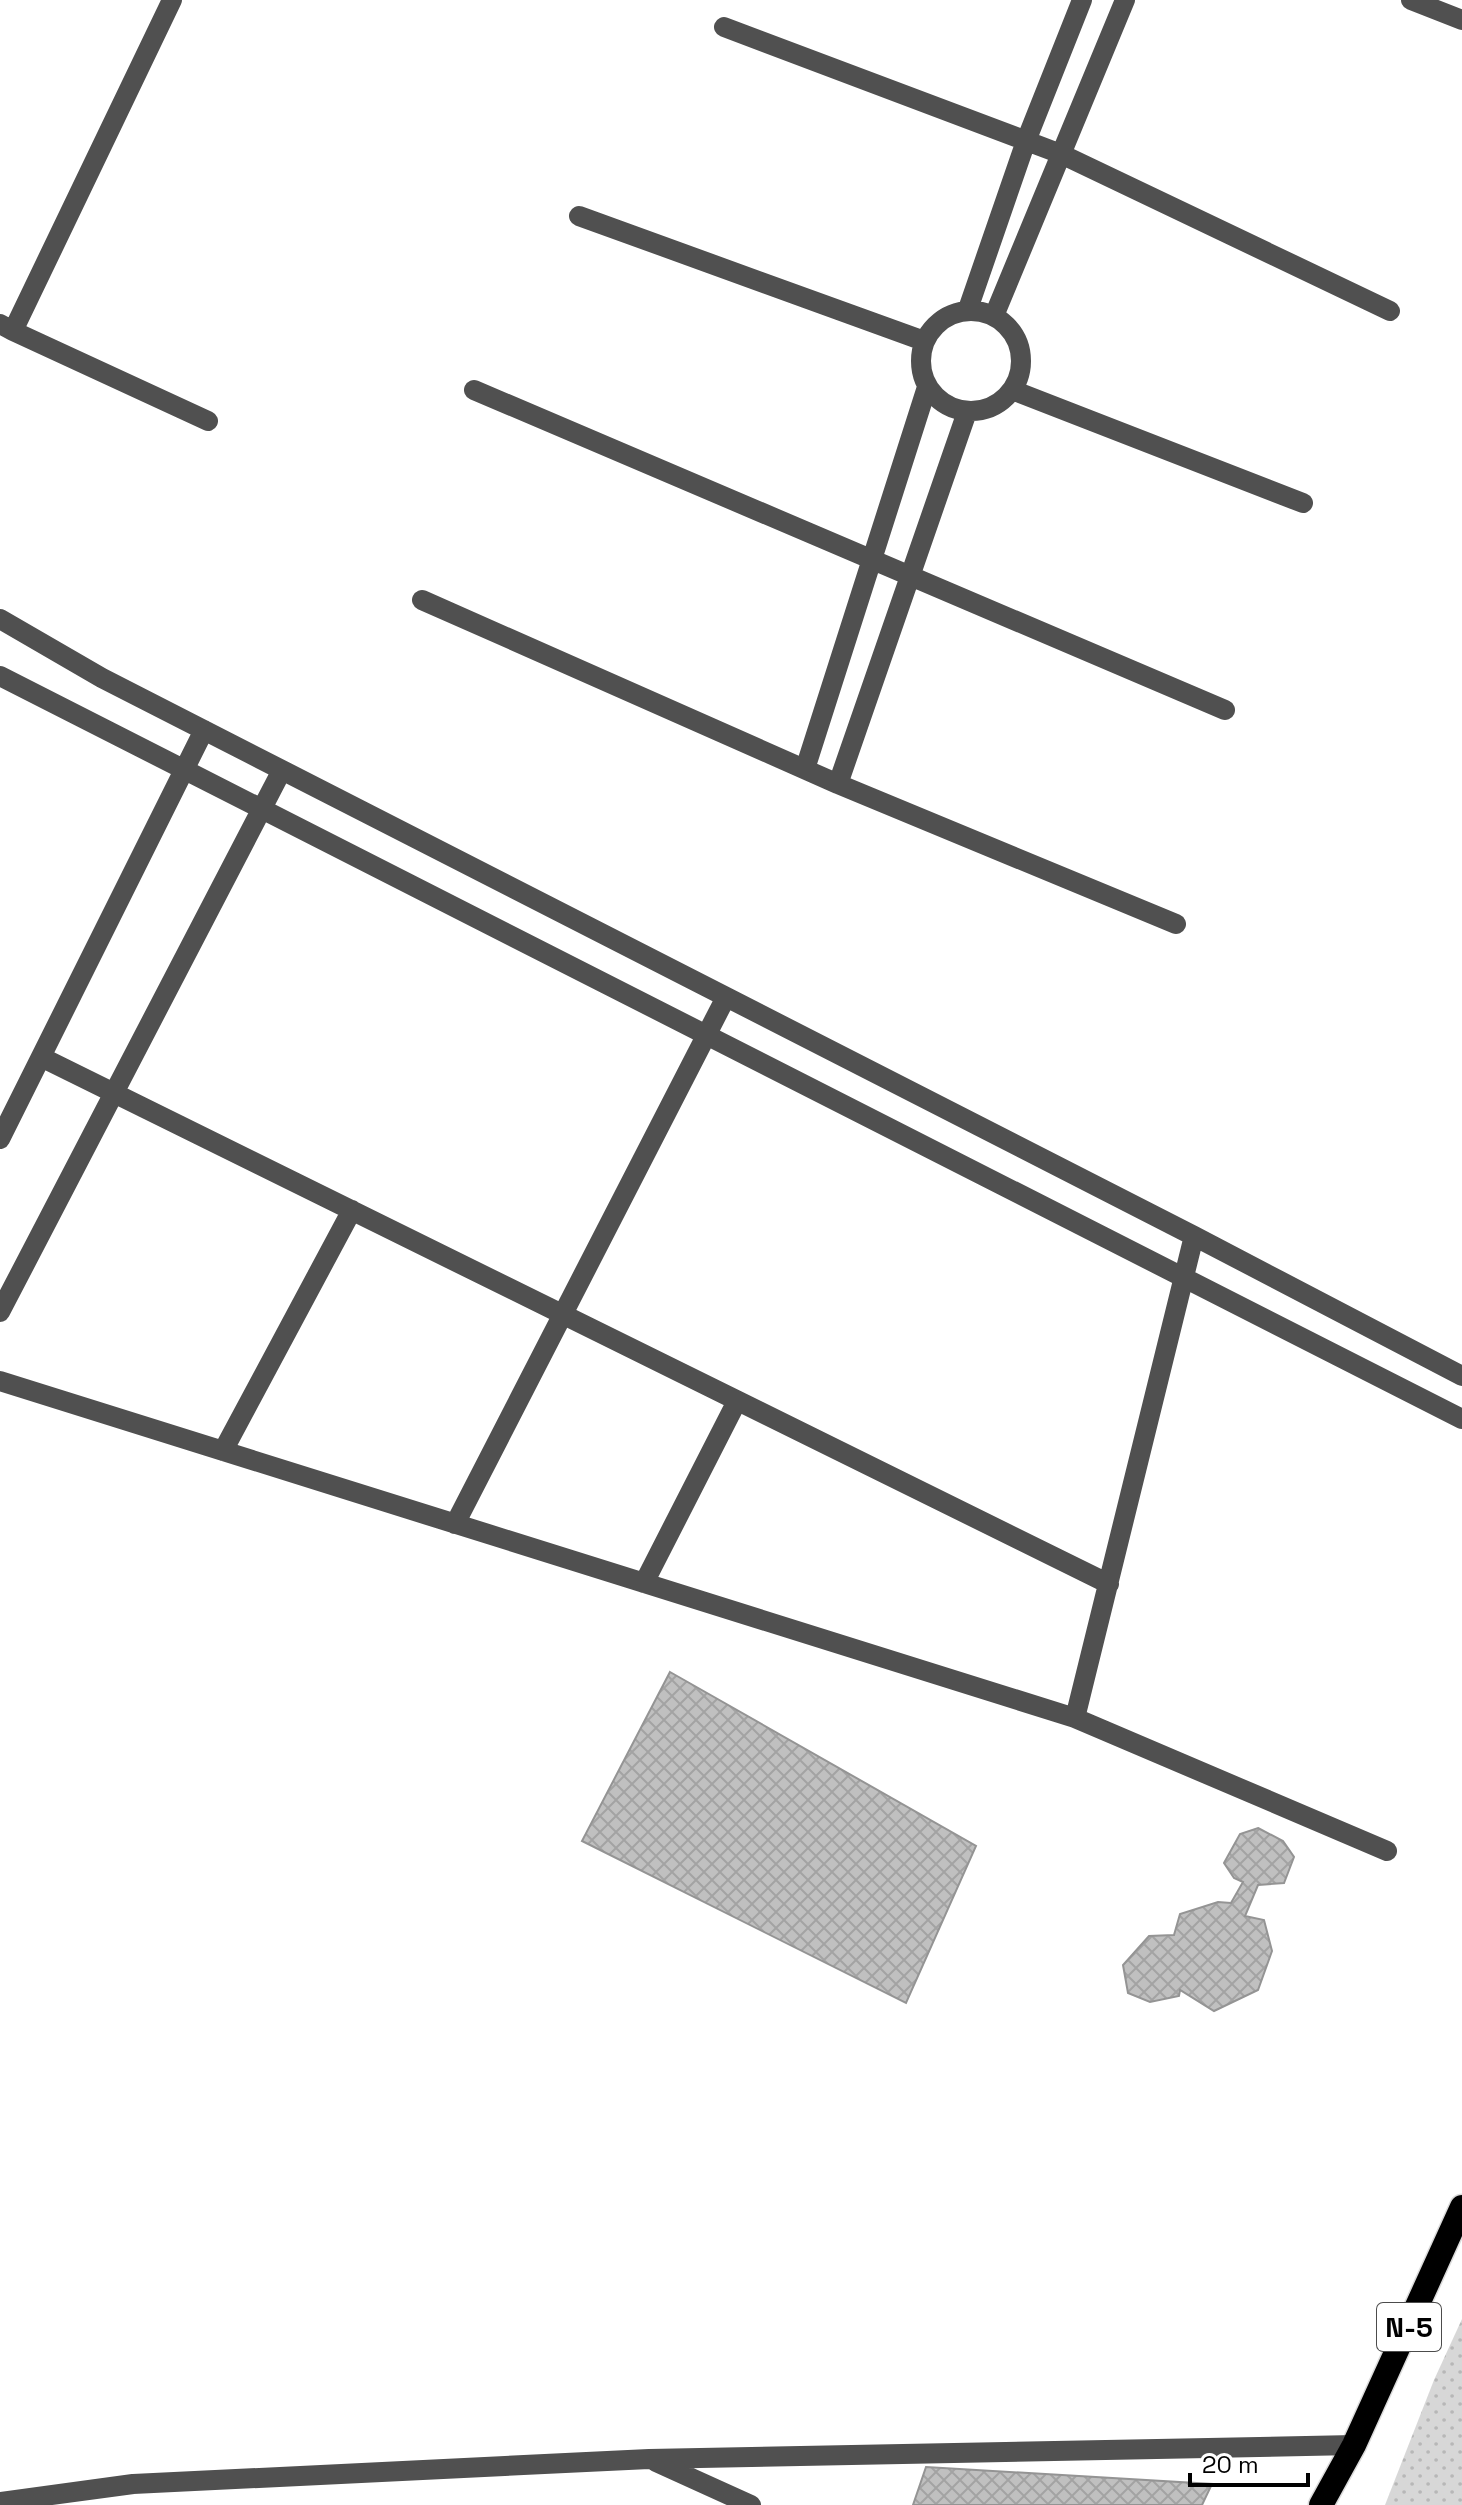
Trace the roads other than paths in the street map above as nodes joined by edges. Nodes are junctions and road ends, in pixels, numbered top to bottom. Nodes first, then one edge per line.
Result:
1 (172, 0) edge
2 (1082, 0) edge
3 (1125, 0) edge
4 (1411, 0) edge
5 (1462, 20) edge
6 (724, 27) dead end
7 (1026, 141) junction
8 (1061, 154) junction
9 (579, 216) dead end
10 (968, 309) junction
11 (1390, 311) dead end
12 (994, 316) junction
13 (6, 327) edge
14 (924, 341) junction
15 (927, 387) junction
16 (474, 390) dead end
17 (1012, 390) junction
18 (967, 412) junction
19 (208, 421) dead end
20 (1303, 503) dead end
21 (871, 559) junction
22 (910, 576) junction
23 (422, 600) dead end
24 (0, 619) edge
25 (0, 676) edge
26 (1225, 710) dead end
27 (204, 730) junction
28 (805, 769) junction
29 (184, 770) junction
30 (282, 770) junction
31 (838, 784) junction
32 (262, 809) junction
33 (1176, 924) dead end
34 (726, 997) junction
35 (706, 1035) junction
36 (41, 1057) junction
37 (115, 1094) junction
38 (0, 1139) edge
39 (352, 1210) junction
40 (1194, 1236) junction
41 (1184, 1278) junction
42 (0, 1312) edge
43 (562, 1315) junction
44 (1462, 1376) edge
45 (0, 1381) edge
46 (737, 1401) junction
47 (1462, 1419) edge
48 (223, 1451) junction
49 (455, 1524) junction
50 (644, 1583) junction
51 (1109, 1584) junction
52 (1075, 1718) junction
53 (1387, 1851) dead end
54 (1462, 2207) edge
55 (1354, 2445) junction
56 (649, 2459) junction
57 (133, 2484) junction
58 (0, 2502) edge
59 (124, 2505) edge
60 (751, 2505) edge
61 (1321, 2505) edge
62 (1338, 2505) edge

1 - 13 street
2 - 7 street
3 - 8 street
4 - 5 street
6 - 7 street
7 - 8 street
7 - 10 street
8 - 11 street
8 - 12 street
9 - 14 street
10 - 12 street
10 - 14 street
12 - 17 street
13 - 19 street
14 - 15 street
15 - 18 street
15 - 21 street
16 - 21 street
17 - 18 street
17 - 20 street
18 - 22 street
21 - 22 street
21 - 28 street
22 - 26 street
22 - 31 street
23 - 28 street
24 - 27 street
25 - 29 street
27 - 29 street
27 - 30 street
28 - 31 street
29 - 32 street
29 - 36 street
30 - 32 street
30 - 34 street
31 - 33 street
32 - 35 street
32 - 37 street
34 - 35 street
34 - 40 street
35 - 41 street
35 - 43 street
36 - 37 street
36 - 38 street
37 - 39 street
37 - 42 street
39 - 43 street
39 - 48 street
40 - 41 street
40 - 44 street
41 - 47 street
41 - 51 street
43 - 46 street
43 - 49 street
45 - 48 street
46 - 50 street
46 - 51 street
48 - 49 street
49 - 50 street
50 - 52 street
51 - 52 street
52 - 53 street
54 - 55 highway, N-5
55 - 56 street
55 - 61 highway, N-5
55 - 62 highway, N-5
56 - 57 street
56 - 60 street
57 - 58 street
57 - 59 street

